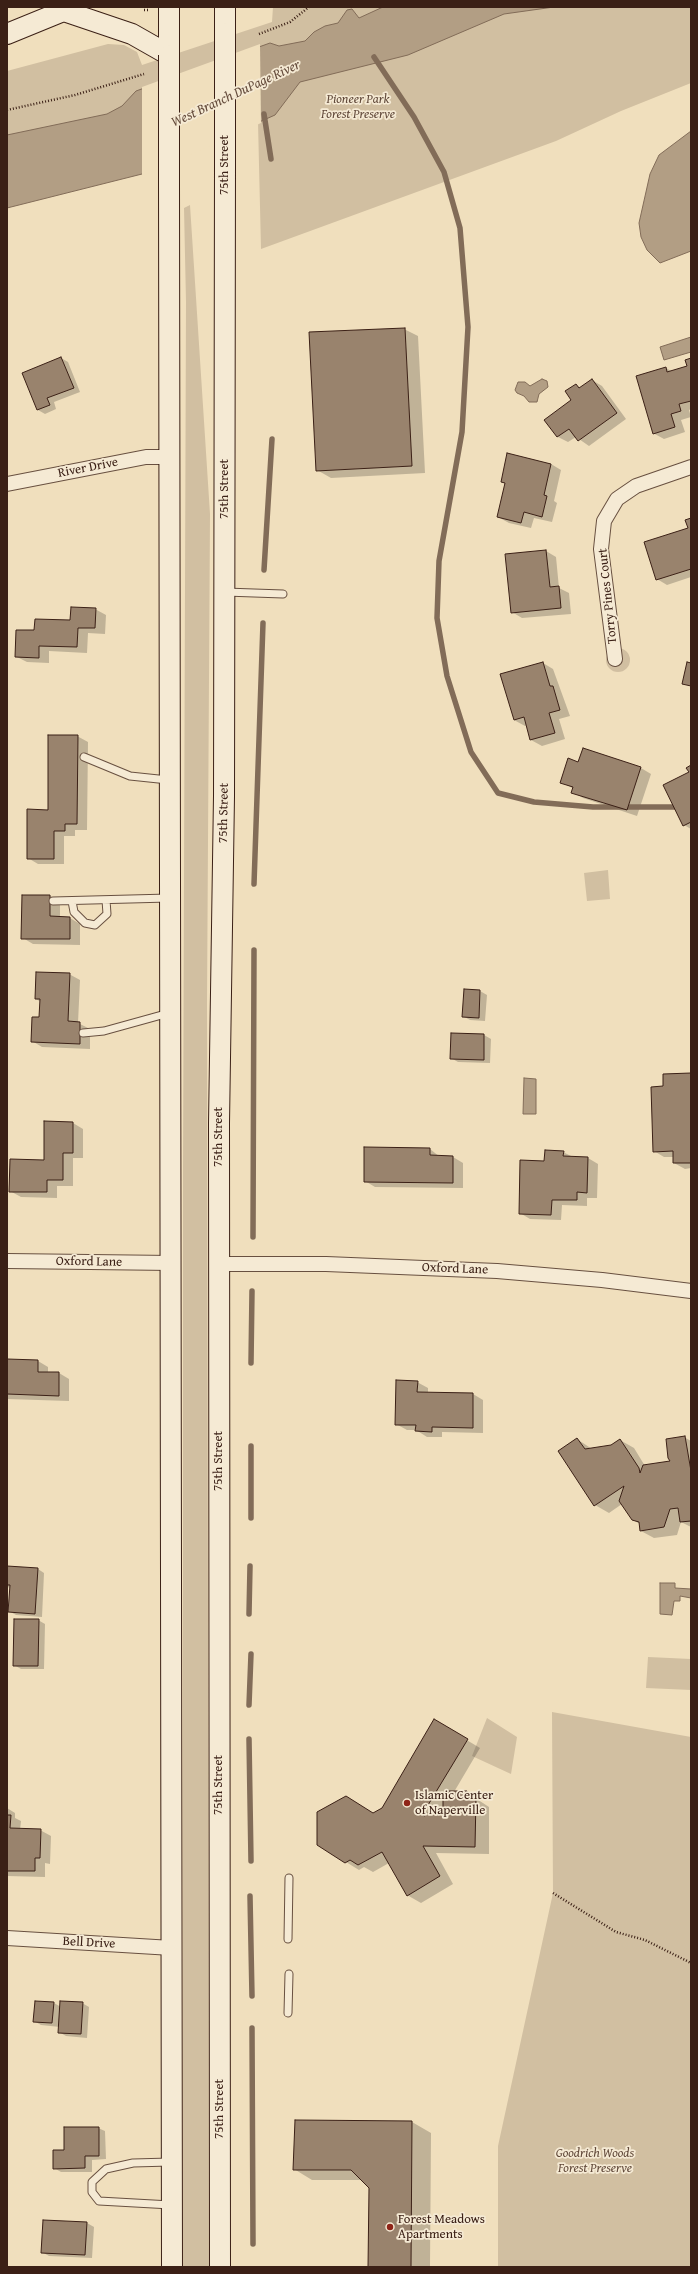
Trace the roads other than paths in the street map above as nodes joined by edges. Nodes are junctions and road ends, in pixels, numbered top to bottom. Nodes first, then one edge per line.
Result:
1 (225, 7) edge
2 (69, 9) edge
3 (161, 9) edge
4 (7, 34) edge
5 (169, 55) junction
6 (169, 457) junction
7 (691, 467) edge
8 (7, 484) edge
9 (225, 592) junction
10 (283, 594) dead end
11 (615, 659) dead end
12 (84, 757) dead end
13 (170, 780) junction
14 (171, 898) junction
15 (106, 900) junction
16 (53, 901) dead end
17 (72, 901) junction
18 (172, 1012) junction
19 (83, 1033) dead end
20 (7, 1261) edge
21 (172, 1263) junction
22 (219, 1264) junction
23 (691, 1291) edge
24 (290, 1878) dead end
25 (7, 1938) edge
26 (288, 1939) dead end
27 (172, 1948) junction
28 (289, 1974) dead end
29 (288, 2013) dead end
30 (172, 2162) junction
31 (172, 2205) junction
32 (172, 2267) edge
33 (220, 2267) edge

1 - 9 main road, 75th Street, bridge
2 - 4 main road
2 - 5 main road
3 - 5 main road
5 - 6 main road, bridge
6 - 8 street, River Drive
6 - 13 main road
7 - 11 street, Torry Pines Court
9 - 10 lane
9 - 22 main road, 75th Street
12 - 13 lane
13 - 14 main road
14 - 15 lane
14 - 18 main road
15 - 17 lane
15 - 17 lane
16 - 17 lane
18 - 19 lane
18 - 21 main road
20 - 21 street, Oxford Lane
21 - 27 main road
22 - 23 street, Oxford Lane
22 - 33 main road, 75th Street
24 - 26 lane
25 - 27 street, Bell Drive
27 - 30 main road
28 - 29 lane
30 - 31 main road
30 - 31 lane
31 - 32 main road

